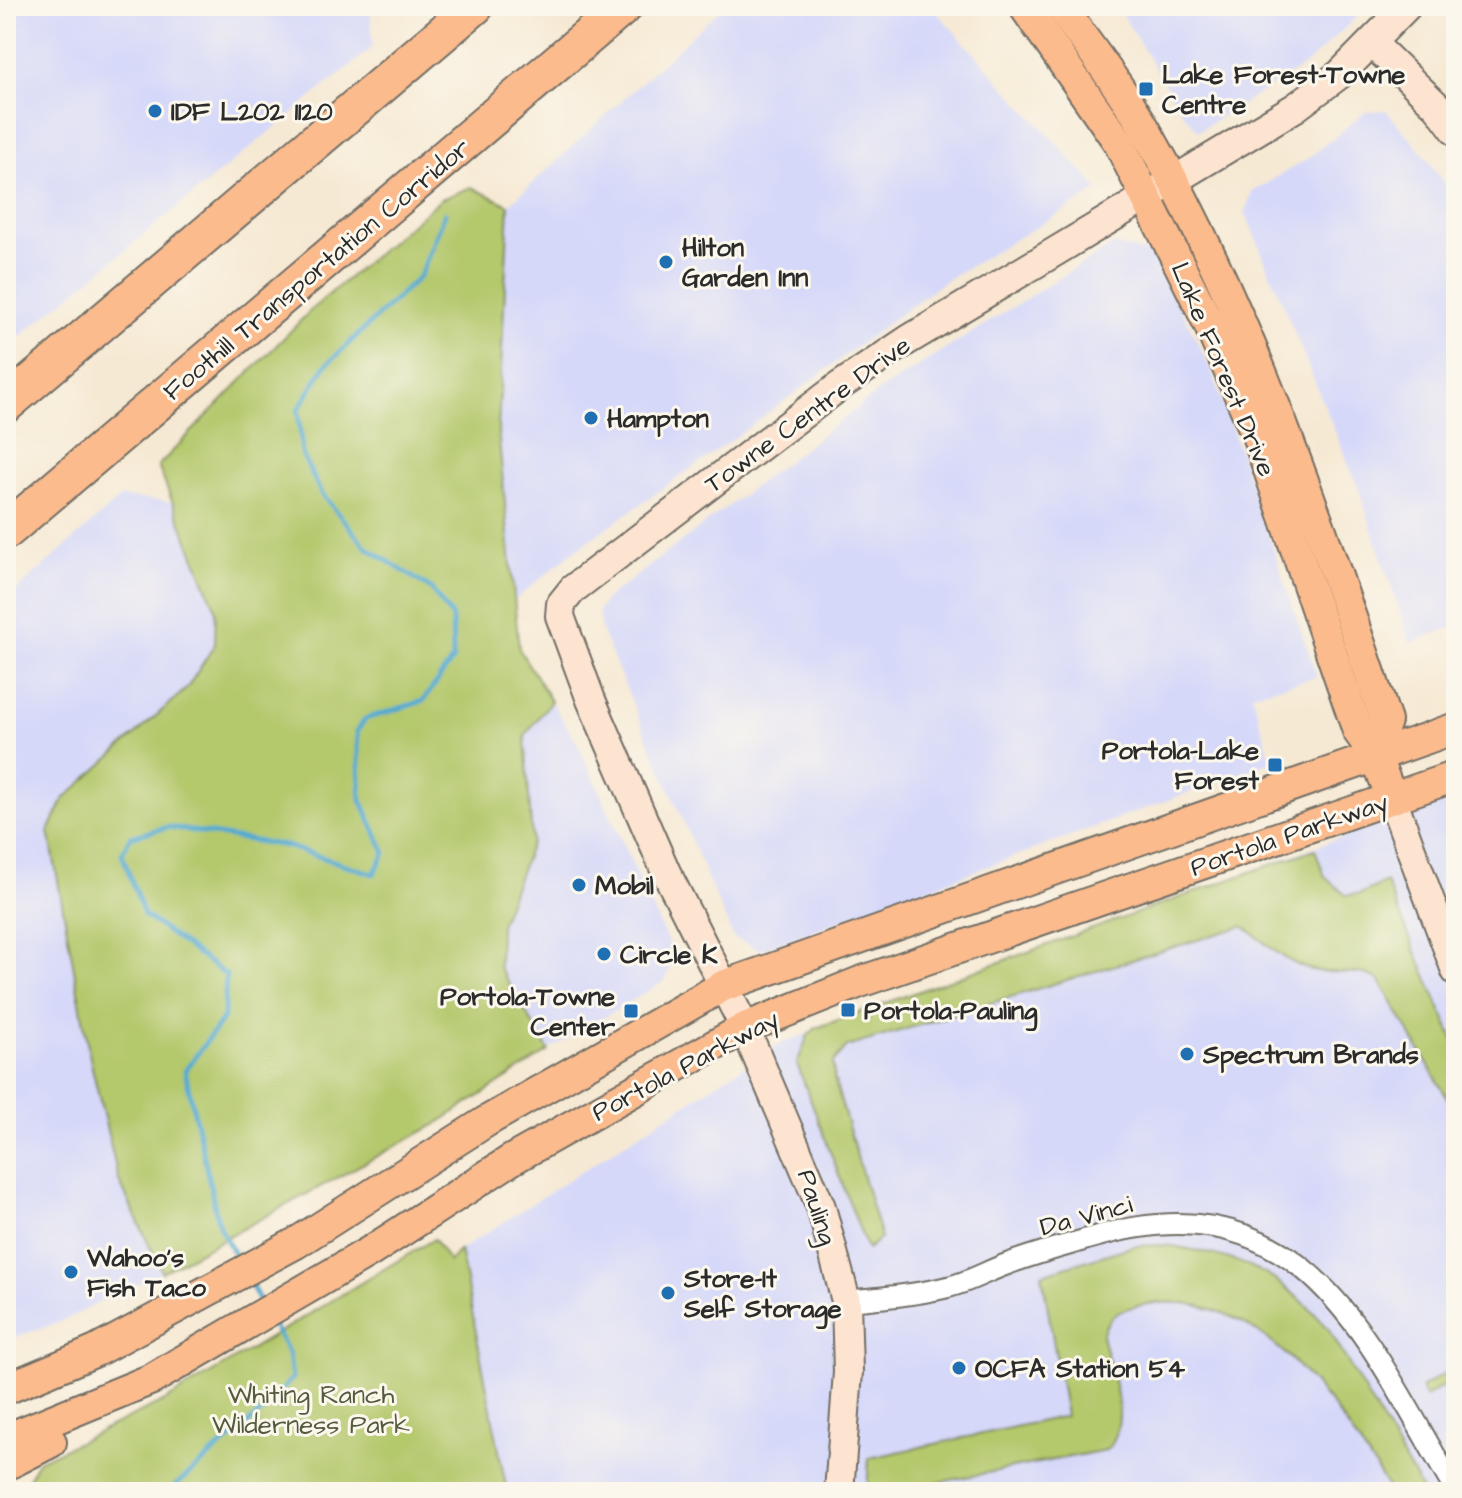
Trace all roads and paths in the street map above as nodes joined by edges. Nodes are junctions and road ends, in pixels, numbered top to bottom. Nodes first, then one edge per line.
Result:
1 (624, 6) edge
2 (1024, 6) edge
3 (1060, 6) edge
4 (1407, 6) edge
5 (469, 11) edge
6 (1372, 43) junction
7 (1456, 131) edge
8 (1173, 181) junction
9 (1147, 197) junction
10 (6, 404) edge
11 (6, 531) edge
12 (1456, 728) edge
13 (1375, 755) junction
14 (1456, 776) edge
15 (1392, 798) junction
16 (1456, 971) edge
17 (723, 986) junction
18 (745, 1028) junction
19 (846, 1301) junction
20 (152, 1379) junction
21 (6, 1389) edge
22 (6, 1439) edge
23 (6, 1465) edge
24 (839, 1492) edge
25 (1456, 1492) edge

1 - 11 highway, Foothill Transportation Corridor
2 - 9 main road, Lake Forest Drive
3 - 8 main road, Lake Forest Drive
4 - 6 main road, Towne Centre Drive
5 - 10 highway
6 - 7 main road
6 - 8 main road, Towne Centre Drive
8 - 9 main road, Towne Centre Drive
8 - 13 main road, Lake Forest Drive
9 - 13 main road, Lake Forest Drive
9 - 17 main road, Towne Centre Drive
12 - 13 main road, Portola Parkway
13 - 15 main road, Lake Forest Drive
13 - 17 main road, Portola Parkway
14 - 15 main road, Portola Parkway
15 - 16 main road, Lake Forest Drive
15 - 18 main road, Portola Parkway
17 - 18 main road, Pauling
17 - 21 main road, Portola Parkway
18 - 19 main road, Pauling
18 - 20 main road, Portola Parkway
19 - 24 main road, Pauling
19 - 25 street, Da Vinci
20 - 22 main road, Portola Parkway
20 - 23 main road

